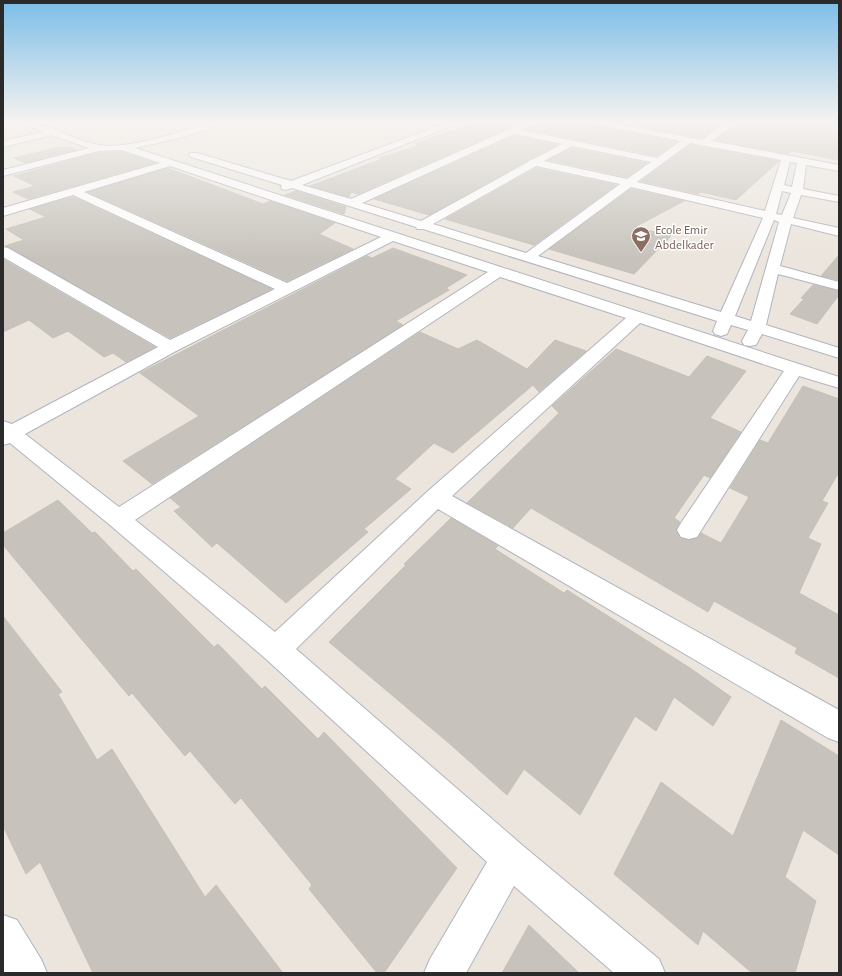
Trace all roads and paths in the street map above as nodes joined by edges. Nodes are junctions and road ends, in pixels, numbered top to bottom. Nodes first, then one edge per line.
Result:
1 (24, 168) edge
2 (154, 168) edge
3 (183, 168) edge
4 (232, 168) edge
5 (338, 168) edge
6 (429, 168) edge
7 (523, 168) edge
8 (558, 168) edge
9 (649, 168) edge
10 (783, 168) edge
11 (801, 168) edge
12 (3, 173) edge
13 (629, 183) junction
14 (290, 186) junction
15 (778, 186) junction
16 (797, 190) junction
17 (73, 191) junction
18 (265, 195) junction
19 (839, 199) edge
20 (350, 204) junction
21 (3, 212) edge
22 (770, 215) junction
23 (786, 219) junction
24 (421, 226) junction
25 (839, 232) edge
26 (391, 237) junction
27 (3, 251) edge
28 (527, 258) junction
29 (772, 268) junction
30 (498, 272) junction
31 (839, 286) edge
32 (287, 289) junction
33 (638, 316) junction
34 (727, 319) junction
35 (757, 328) junction
36 (716, 342) junction
37 (170, 347) junction
38 (745, 351) junction
39 (839, 354) edge
40 (795, 368) junction
41 (839, 383) edge
42 (6, 433) edge
43 (436, 497) junction
44 (118, 519) junction
45 (689, 530) dead end
46 (276, 650) junction
47 (839, 727) edge
48 (509, 858) junction
49 (3, 934) edge
50 (27, 973) edge
51 (444, 973) edge
52 (645, 973) edge

1 - 12 street
2 - 17 street
3 - 18 street
4 - 14 street
5 - 14 street
6 - 20 street
7 - 24 street
8 - 13 street
9 - 13 street
10 - 15 street
11 - 16 street
13 - 22 street
13 - 28 street
14 - 18 street
14 - 20 street
15 - 16 street
15 - 22 street
16 - 19 street
16 - 23 street
17 - 21 street
17 - 32 street
18 - 26 street
20 - 24 street
22 - 23 street
22 - 34 street
23 - 25 street
23 - 29 street
24 - 28 street
26 - 30 street
26 - 32 street
27 - 37 street
28 - 34 street
29 - 31 street
29 - 35 street
30 - 33 street
30 - 44 street
32 - 37 street
33 - 36 street
33 - 43 street
34 - 35 street
34 - 36 street
35 - 38 street
35 - 39 street
36 - 38 street
37 - 42 street
38 - 40 street
40 - 41 street
40 - 45 street
42 - 44 street
43 - 46 street
43 - 47 street
44 - 46 street
46 - 48 street
48 - 51 street
48 - 52 street
49 - 50 street

